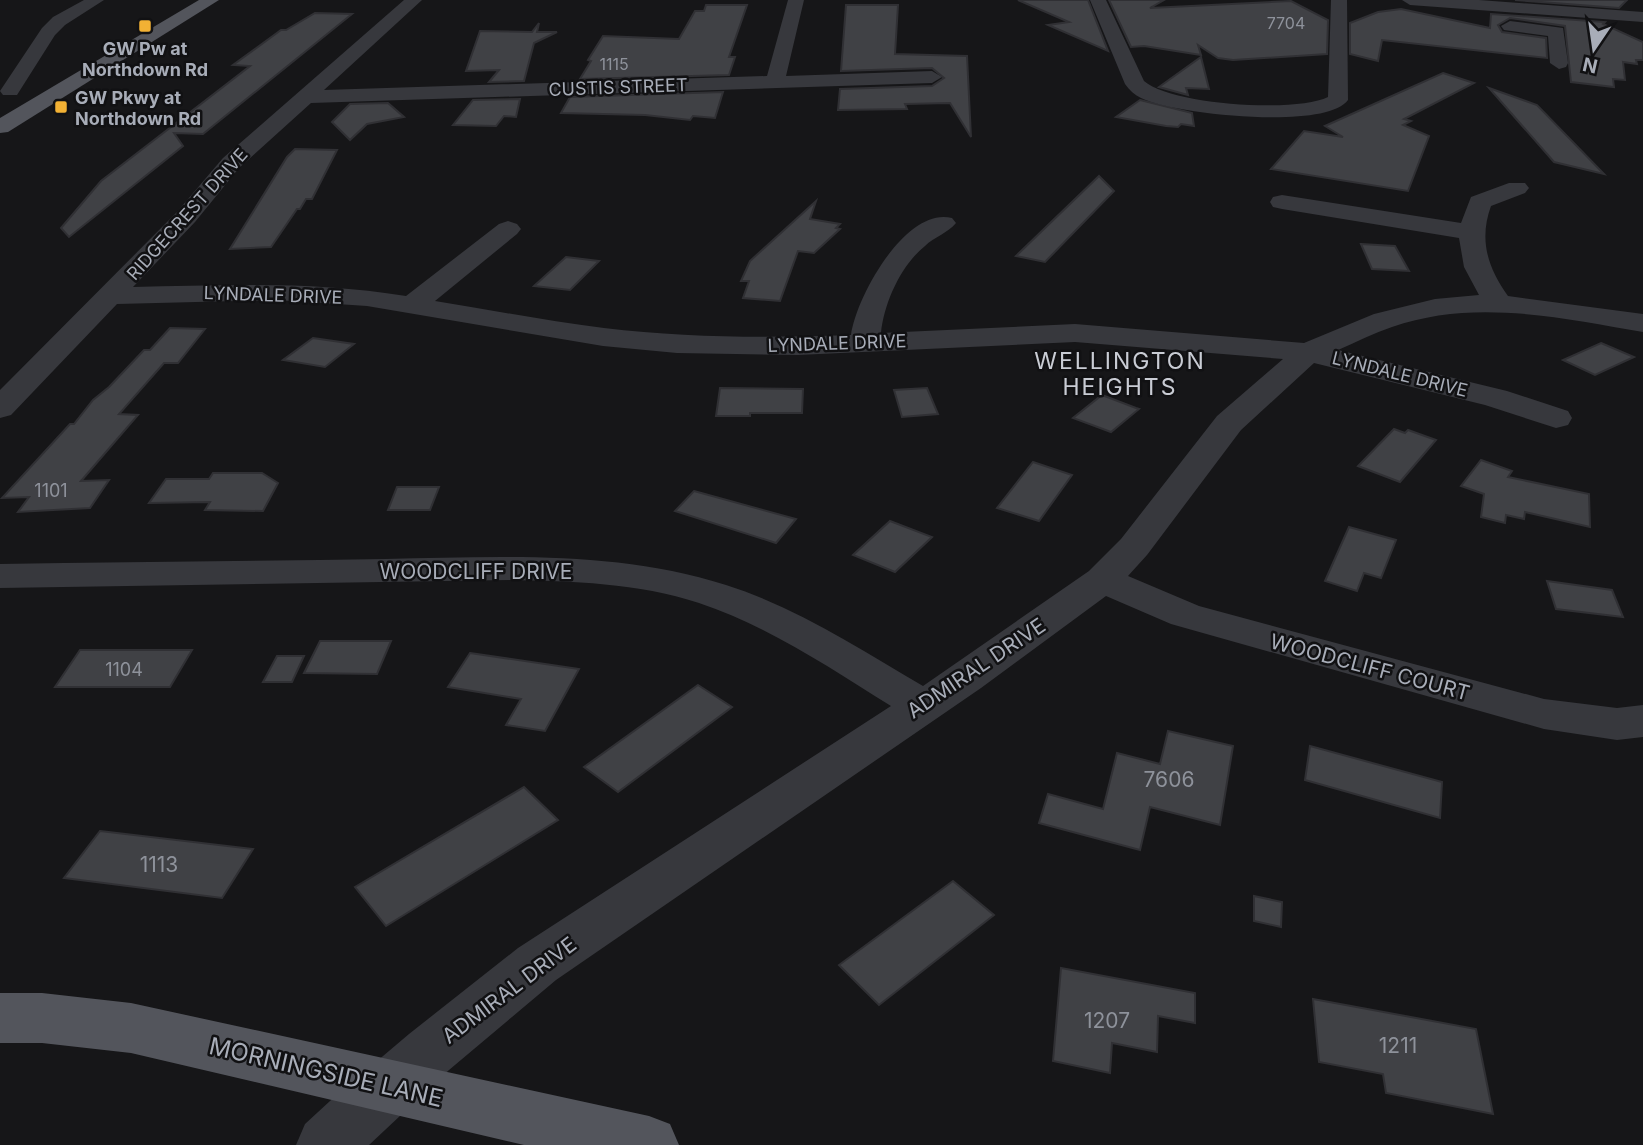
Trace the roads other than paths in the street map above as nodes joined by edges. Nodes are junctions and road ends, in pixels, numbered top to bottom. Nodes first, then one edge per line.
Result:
1 (96, 0) edge
2 (211, 0) edge
3 (414, 0) edge
4 (796, 0) edge
5 (1098, 0) edge
6 (1339, 0) edge
7 (1410, 0) edge
8 (1490, 6) junction
9 (1559, 10) junction
10 (1643, 17) edge
11 (1557, 32) junction
12 (1559, 63) dead end
13 (932, 77) dead end
14 (775, 82) junction
15 (57, 93) junction
16 (5, 94) edge
17 (304, 97) junction
18 (0, 127) edge
19 (1517, 188) dead end
20 (1282, 202) dead end
21 (943, 223) dead end
22 (508, 229) dead end
23 (1473, 233) junction
24 (111, 296) junction
25 (1499, 303) junction
26 (413, 304) junction
27 (1643, 323) edge
28 (865, 342) junction
29 (1308, 352) junction
30 (0, 408) edge
31 (1556, 418) dead end
32 (0, 576) edge
33 (1104, 580) junction
34 (922, 705) junction
35 (1643, 720) edge
36 (0, 1018) edge
37 (388, 1086) junction
38 (326, 1145) edge
39 (649, 1145) edge

1 - 16 street
2 - 15 main road
3 - 17 street, RIDGECREST DRIVE
4 - 14 street
5 - 6 street
7 - 8 street
8 - 9 street
8 - 11 street
9 - 10 street
9 - 11 street
11 - 12 street
13 - 14 street, CUSTIS STREET
14 - 17 street, CUSTIS STREET
15 - 16 street
15 - 18 main road
17 - 24 street, RIDGECREST DRIVE
19 - 23 street
20 - 23 street
21 - 28 street
22 - 26 street
23 - 25 street
24 - 26 street, LYNDALE DRIVE
24 - 30 street, RIDGECREST DRIVE
25 - 27 street, ADMIRAL DRIVE
25 - 29 street, ADMIRAL DRIVE
26 - 28 street, LYNDALE DRIVE
28 - 29 street, LYNDALE DRIVE
29 - 31 street, LYNDALE DRIVE
29 - 33 street, ADMIRAL DRIVE
32 - 34 street, WOODCLIFF DRIVE
33 - 34 street, ADMIRAL DRIVE
33 - 35 street, WOODCLIFF COURT
34 - 37 street, ADMIRAL DRIVE
36 - 37 main road, MORNINGSIDE LANE
37 - 38 street, ADMIRAL DRIVE
37 - 39 main road, MORNINGSIDE LANE

